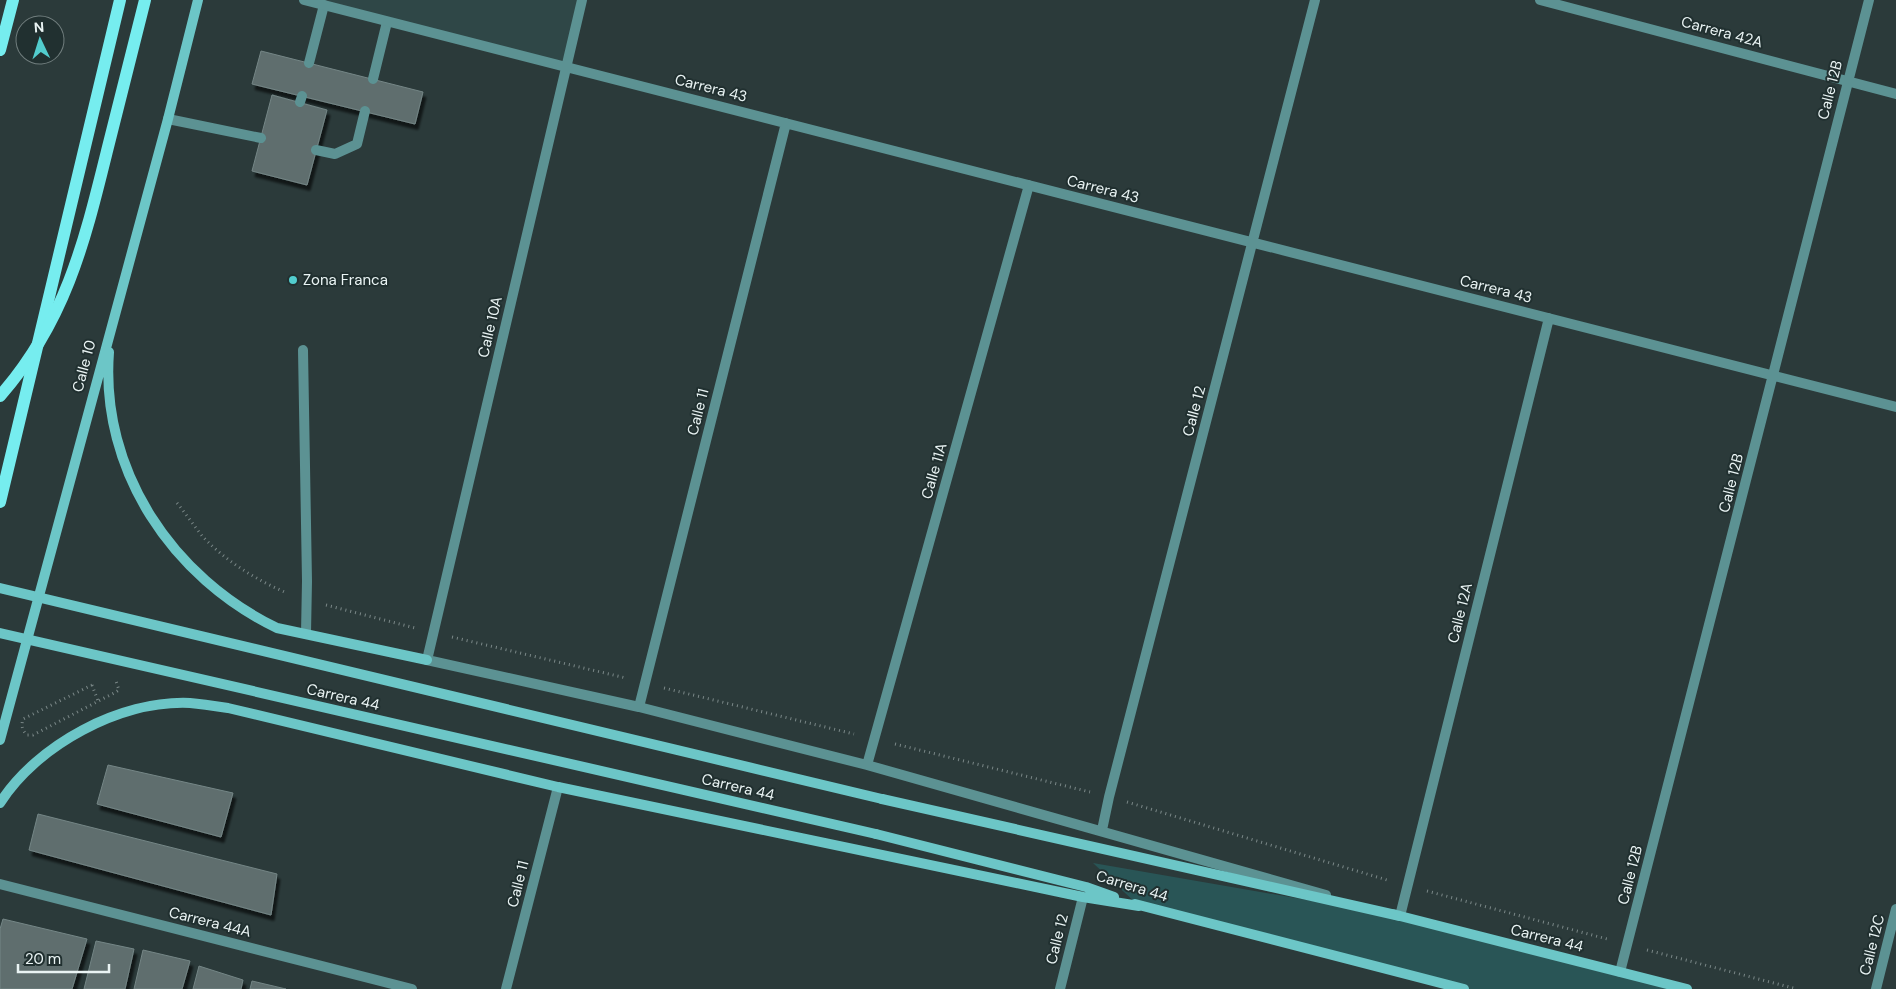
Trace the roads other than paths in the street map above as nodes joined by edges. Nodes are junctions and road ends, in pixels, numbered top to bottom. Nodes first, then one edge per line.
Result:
1 (13, 0) edge
2 (120, 0) edge
3 (145, 0) edge
4 (198, 0) edge
5 (304, 0) edge
6 (582, 0) edge
7 (1316, 0) edge
8 (1540, 0) edge
9 (1868, 0) edge
10 (324, 5) junction
11 (387, 22) junction
12 (0, 50) edge
13 (310, 64) dead end
14 (567, 67) junction
15 (373, 79) dead end
16 (1848, 81) junction
17 (1896, 94) edge
18 (365, 111) dead end
19 (168, 119) junction
20 (786, 123) junction
21 (260, 138) dead end
22 (316, 150) dead end
23 (1030, 185) junction
24 (1253, 242) junction
25 (1549, 318) junction
26 (110, 330) junction
27 (303, 350) dead end
28 (1774, 375) junction
29 (0, 396) edge
30 (1896, 406) edge
31 (0, 502) edge
32 (0, 588) edge
33 (0, 633) edge
34 (306, 633) junction
35 (427, 660) junction
36 (639, 707) junction
37 (0, 740) edge
38 (867, 765) junction
39 (558, 787) junction
40 (0, 803) edge
41 (1102, 830) junction
42 (0, 884) edge
43 (1083, 897) junction
44 (1139, 906) junction
45 (1896, 909) edge
46 (1400, 916) junction
47 (1620, 972) junction
48 (412, 989) edge
49 (506, 989) edge
50 (1060, 989) edge
51 (1464, 989) edge
52 (1687, 989) edge
53 (1876, 989) edge

1 - 12 main road
2 - 31 main road
3 - 29 main road, bridge
4 - 19 main road, Calle 10
5 - 10 street, Carrera 43
6 - 14 street, Calle 10A
7 - 24 street, Calle 12
8 - 16 street, Carrera 42A
9 - 16 street, Calle 12B
10 - 11 street, Carrera 43
10 - 13 street
11 - 14 street, Carrera 43
11 - 15 street
14 - 20 street, Carrera 43
14 - 35 street, Calle 10A
16 - 17 street, Carrera 42A
16 - 28 street, Calle 12B
18 - 22 street
19 - 21 street
19 - 26 main road, Calle 10
20 - 23 street, Carrera 43
20 - 36 street, Calle 11
23 - 24 street, Carrera 43
23 - 38 street, Calle 11A
24 - 25 street, Carrera 43
24 - 41 street, Calle 12
25 - 28 street, Carrera 43
25 - 46 street, Calle 12A
26 - 34 main road
26 - 37 main road, Calle 10
27 - 34 street
28 - 30 street, Carrera 43
28 - 47 street, Calle 12B
32 - 46 main road, Carrera 44, bridge
33 - 44 main road, Carrera 44, bridge
34 - 35 main road
35 - 36 street, Carrera 44
36 - 38 street, Carrera 44
38 - 41 street, Carrera 44
39 - 40 main road
39 - 43 main road
39 - 49 street, Calle 11
41 - 46 street, Carrera 44
42 - 48 street, Carrera 44A
43 - 44 main road
43 - 50 street, Calle 12
44 - 51 main road, Carrera 44
45 - 53 street, Calle 12C
46 - 47 main road, Carrera 44
47 - 52 main road, Carrera 44

